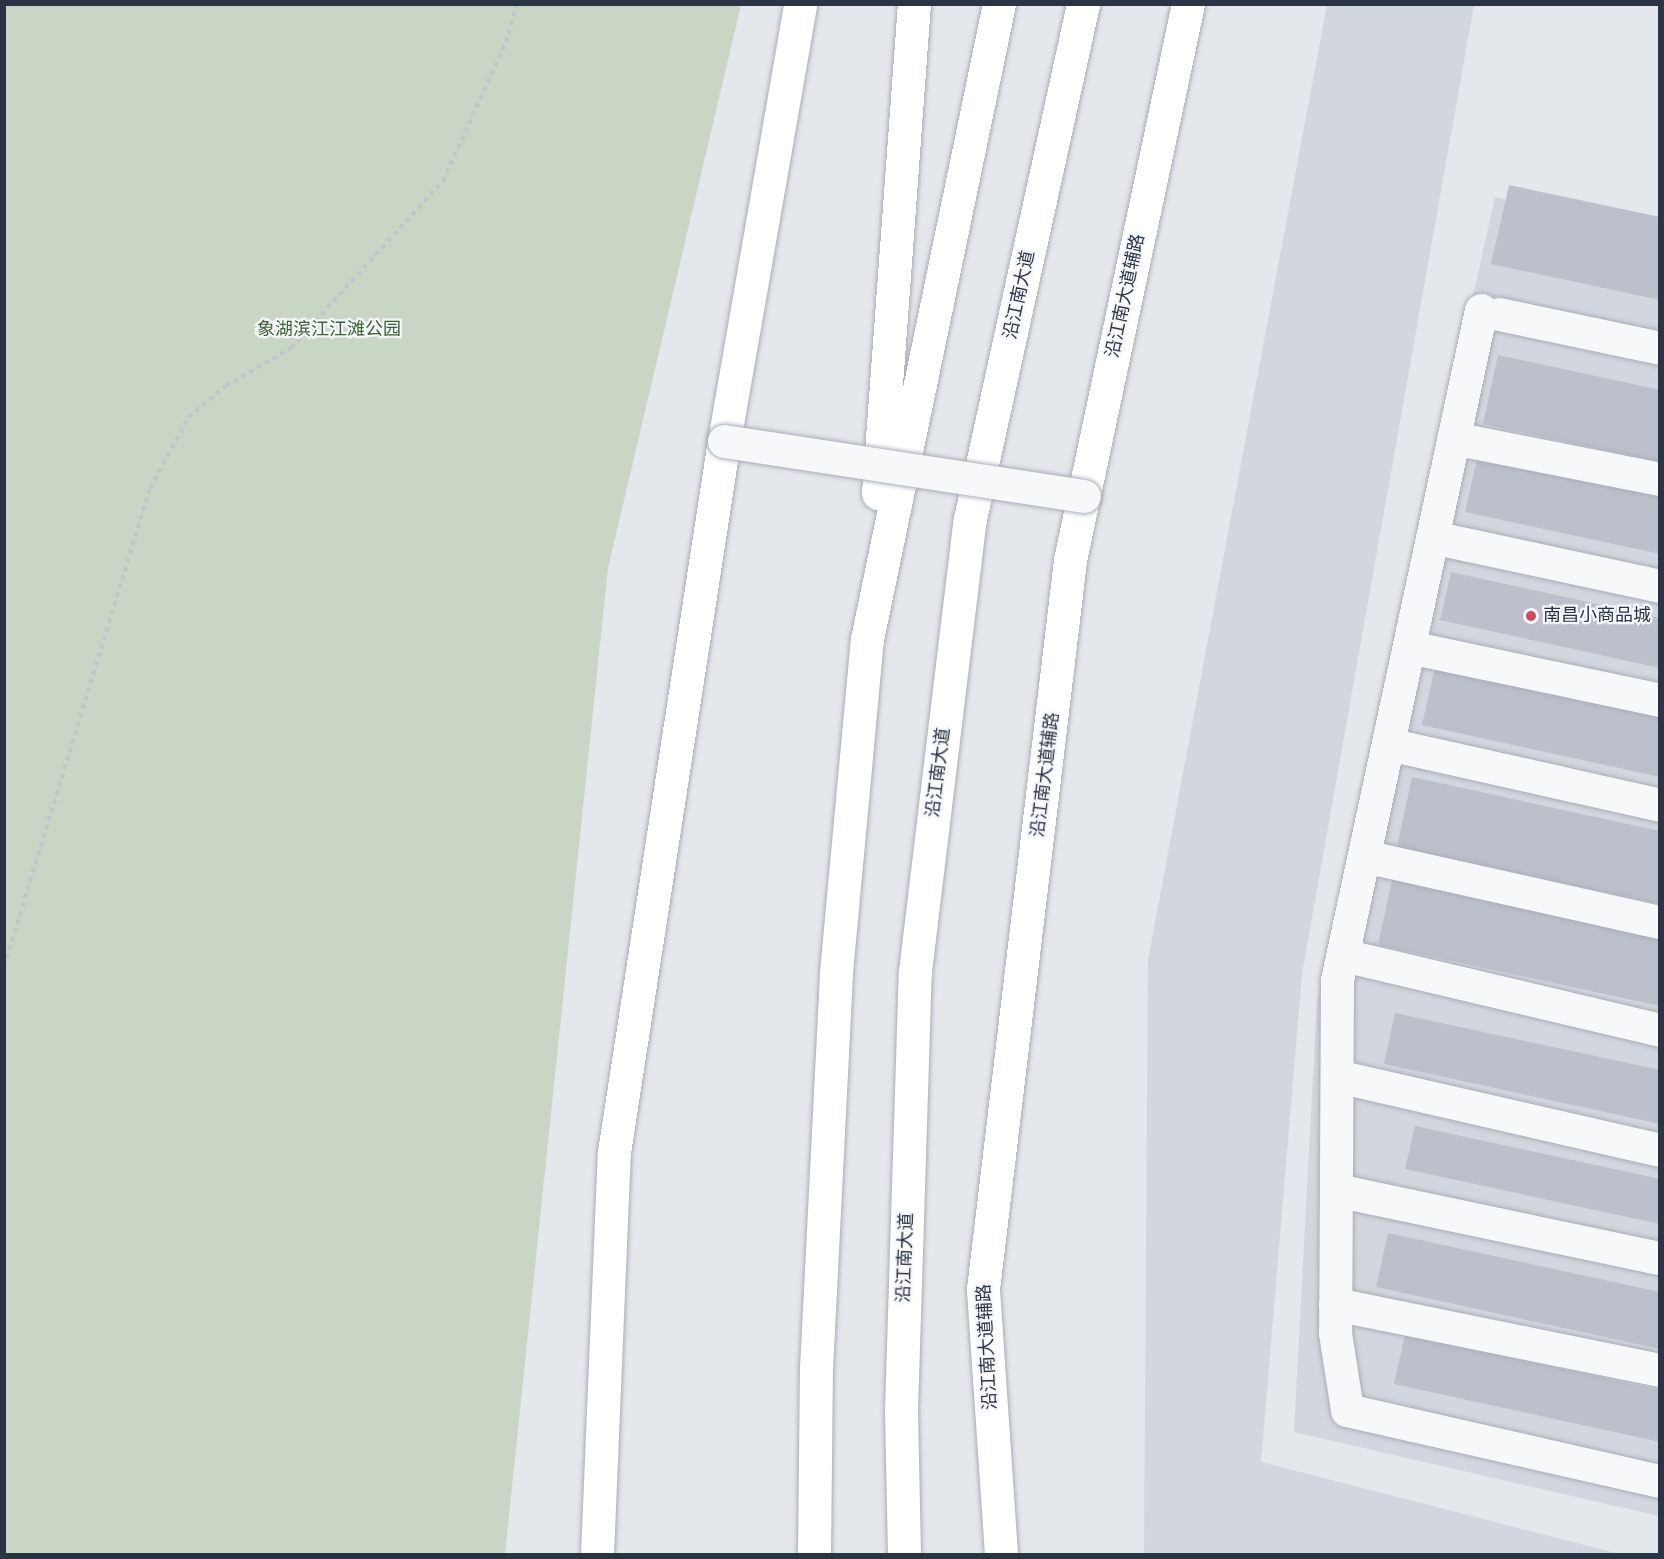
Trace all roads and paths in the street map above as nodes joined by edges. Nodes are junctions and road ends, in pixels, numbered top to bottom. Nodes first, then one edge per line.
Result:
1 (517, 4) edge
2 (800, 4) edge
3 (914, 4) edge
4 (999, 4) edge
5 (1083, 4) edge
6 (1188, 4) edge
7 (1659, 348) edge
8 (1453, 438) junction
9 (724, 441) junction
10 (1659, 479) edge
11 (1084, 496) junction
12 (1432, 537) junction
13 (1659, 586) edge
14 (867, 639) junction
15 (1408, 647) junction
16 (1659, 700) edge
17 (1388, 744) junction
18 (1659, 805) edge
19 (1364, 856) junction
20 (1659, 922) edge
21 (1343, 955) junction
22 (4, 967) edge
23 (1659, 1030) edge
24 (1337, 1076) junction
25 (1659, 1150) edge
26 (1336, 1190) junction
27 (1659, 1258) edge
28 (1335, 1304) junction
29 (1659, 1370) edge
30 (1659, 1481) edge
31 (597, 1554) edge
32 (814, 1554) edge
33 (904, 1554) edge
34 (1001, 1554) edge

1 - 22 path
2 - 9 main road
3 - 14 main road
4 - 14 main road
5 - 33 main road, 沿江南大道
6 - 11 main road, 沿江南大道辅路
7 - 8 street
8 - 10 street
8 - 12 street
9 - 11 street, bridge
9 - 31 main road
11 - 34 main road, 沿江南大道辅路
12 - 13 street
12 - 15 street
14 - 32 main road
15 - 16 street
15 - 17 street
17 - 18 street
17 - 19 street
19 - 20 street
19 - 21 street
21 - 23 street
21 - 24 street
24 - 25 street
24 - 26 street
26 - 27 street
26 - 28 street
28 - 29 street
28 - 30 street

